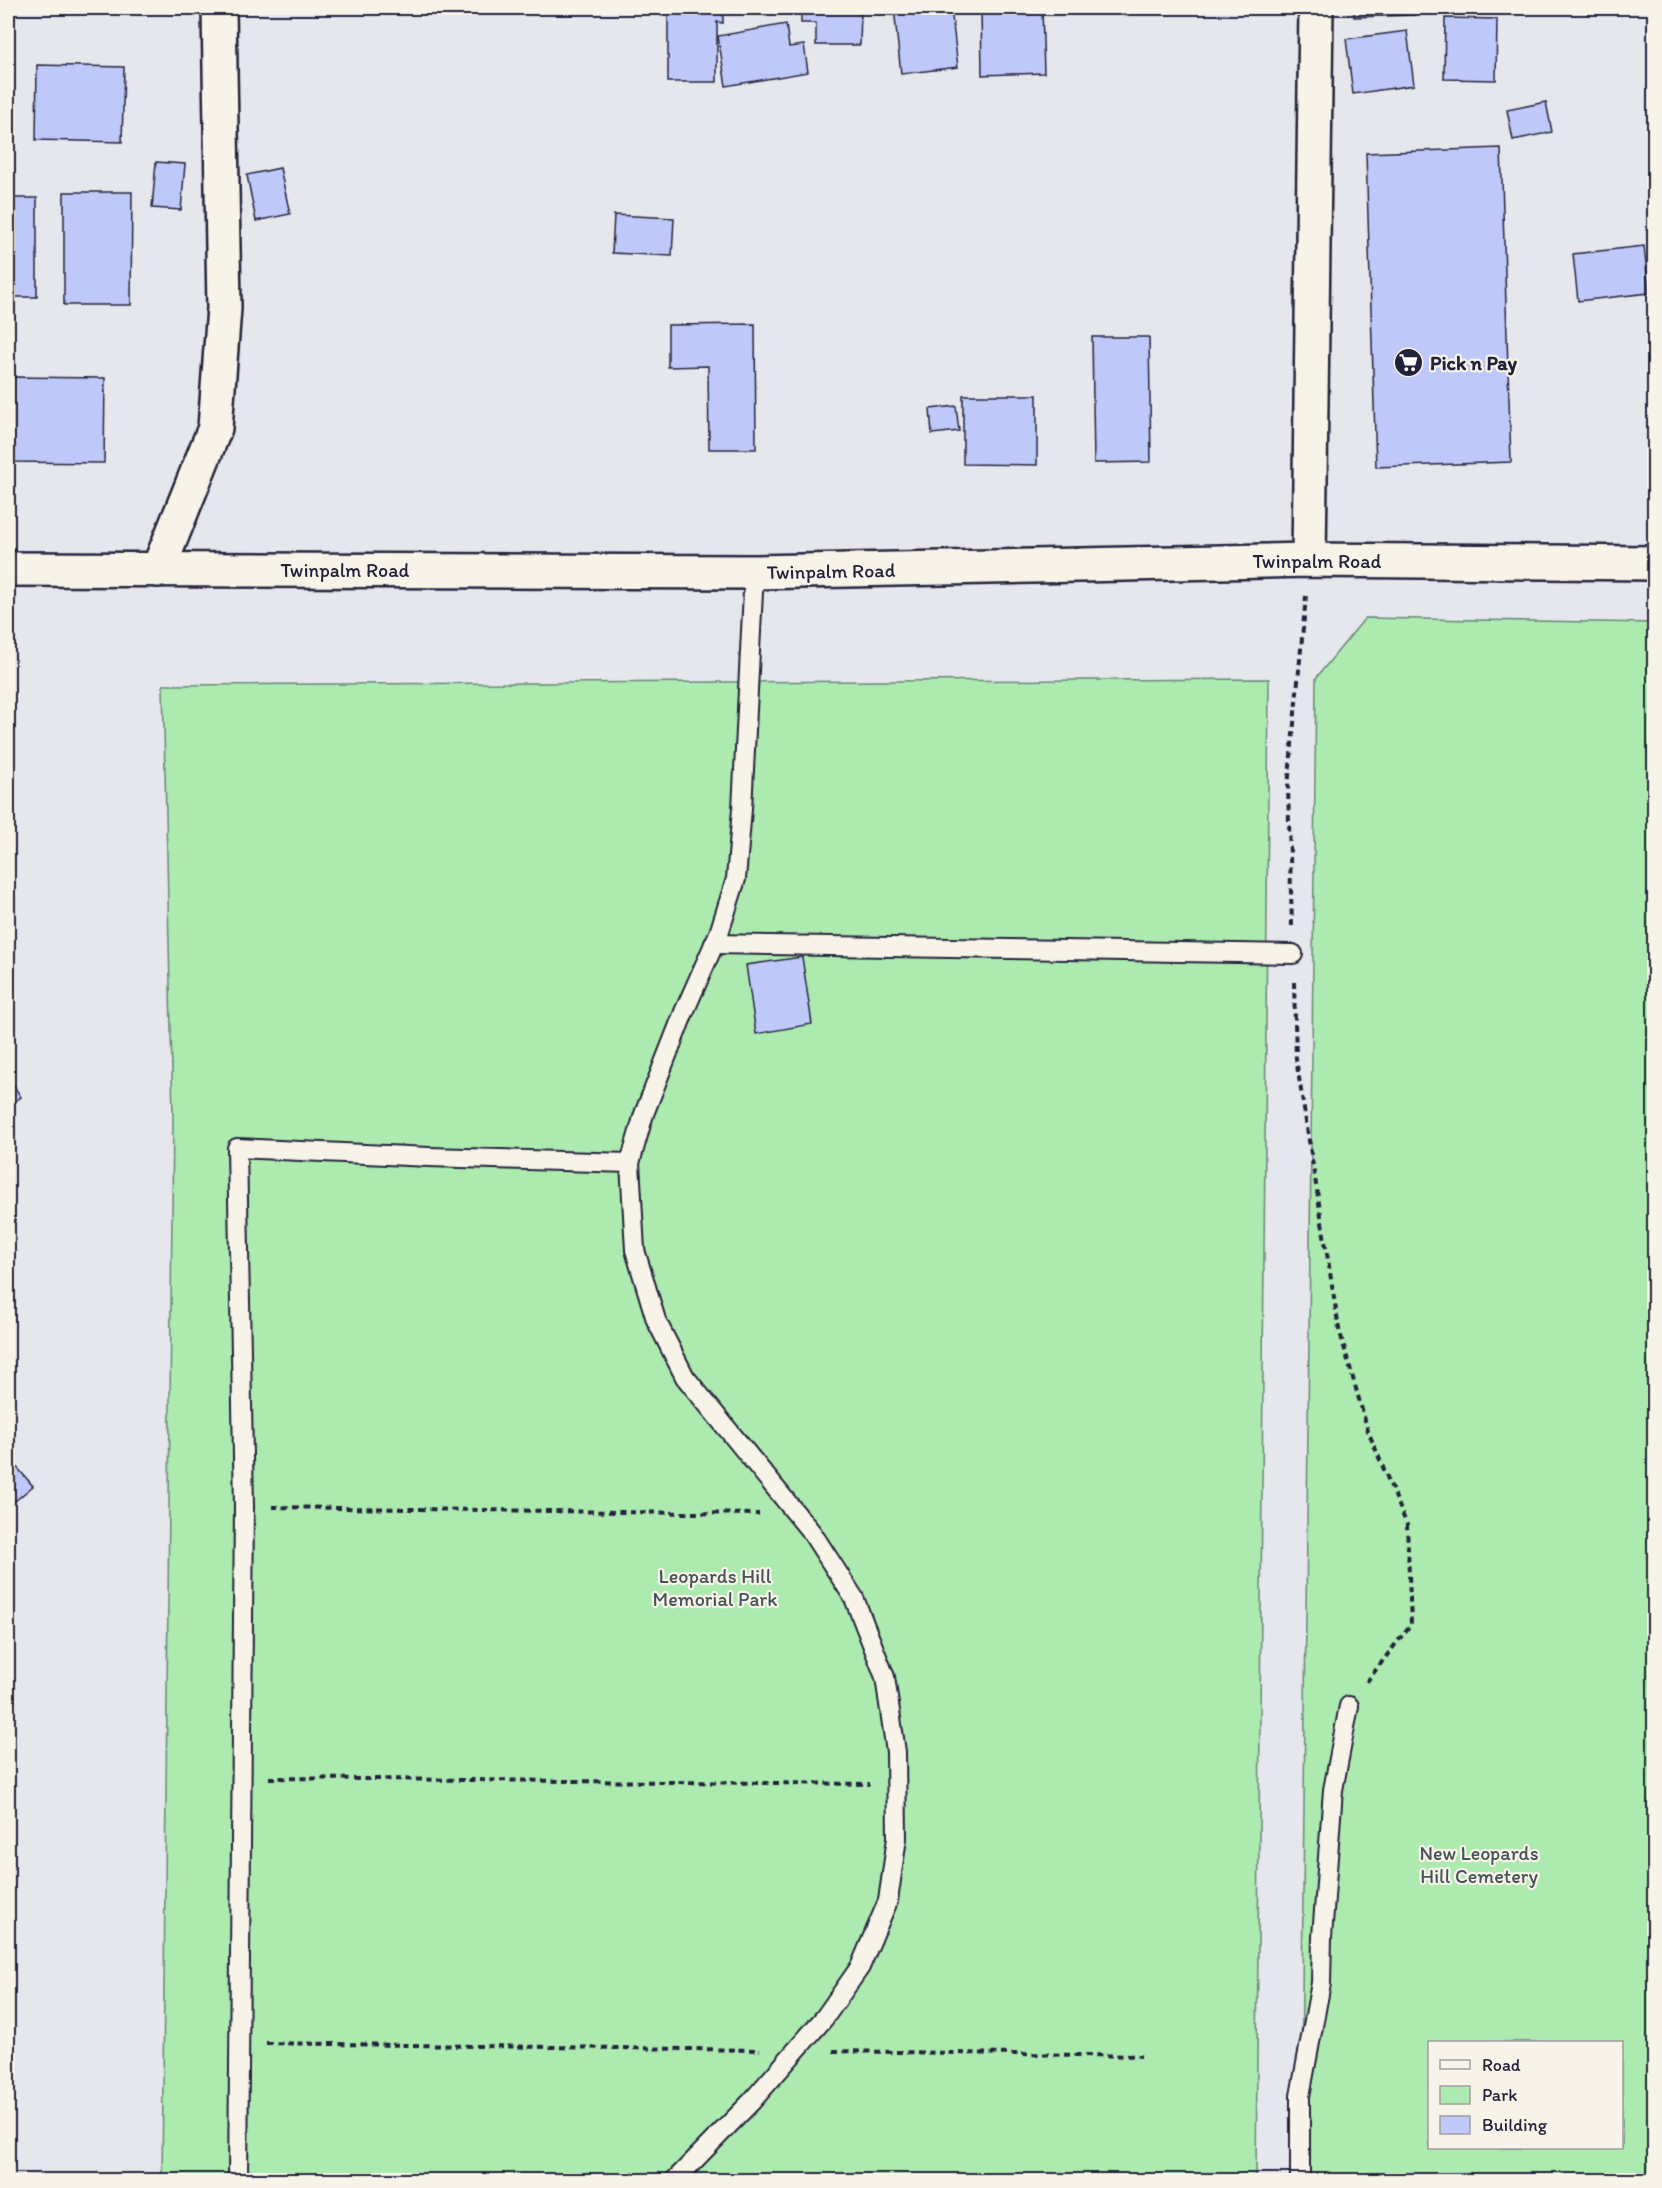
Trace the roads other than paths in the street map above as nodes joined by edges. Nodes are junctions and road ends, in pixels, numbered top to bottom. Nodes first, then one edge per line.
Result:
1 (219, 8) edge
2 (1316, 8) edge
3 (1309, 560) junction
4 (1654, 563) edge
5 (8, 569) edge
6 (158, 570) junction
7 (754, 572) junction
8 (714, 944) junction
9 (1293, 954) road end
10 (630, 1163) junction
11 (1349, 1706) road end
12 (238, 2181) edge
13 (675, 2181) edge
14 (1300, 2181) edge

1 - 6 main road
2 - 3 main road
3 - 4 main road, Twinpalm Road
3 - 7 main road, Twinpalm Road
5 - 6 main road, Twinpalm Road
6 - 7 main road, Twinpalm Road
7 - 8 lane
8 - 9 lane
8 - 10 lane
10 - 12 lane
10 - 13 lane
11 - 14 lane

